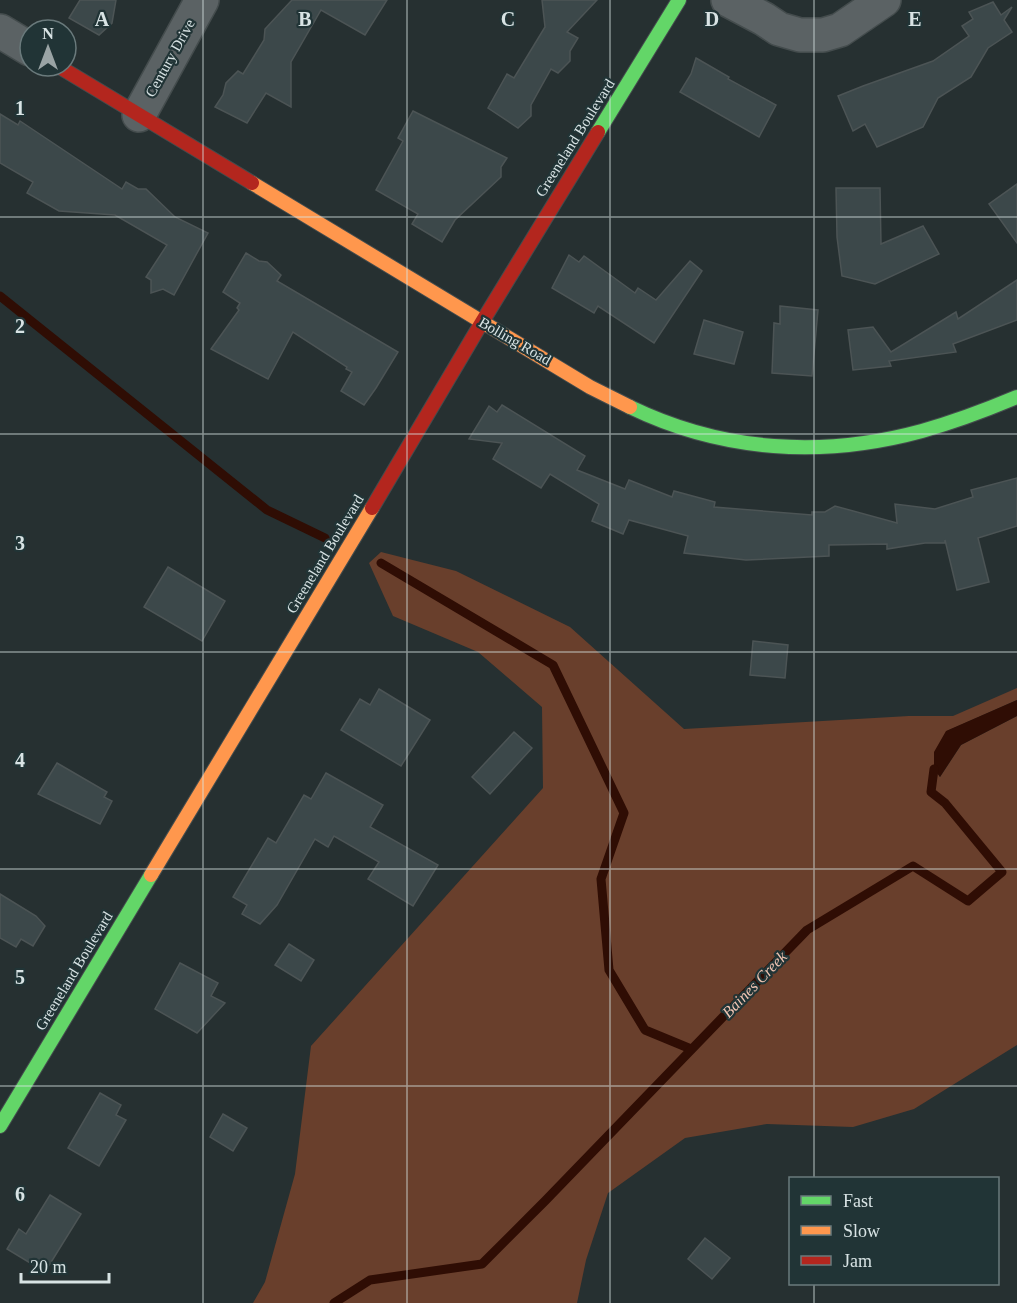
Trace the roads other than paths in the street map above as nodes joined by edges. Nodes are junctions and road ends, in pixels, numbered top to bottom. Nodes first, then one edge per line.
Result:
1 (202, 0) edge
2 (679, 0) edge
3 (728, 0) edge
4 (884, 0) edge
5 (0, 31) edge
6 (18, 42) edge
7 (78, 78) edge
8 (139, 115) junction
9 (482, 322) junction
10 (1017, 397) edge
11 (0, 1126) edge

1 - 8 street, Century Drive
2 - 9 street, Greeneland Boulevard
3 - 4 street
5 - 6 street
7 - 8 street, Bolling Road
8 - 9 street, Bolling Road
9 - 10 street, Bolling Road
9 - 11 street, Greeneland Boulevard

